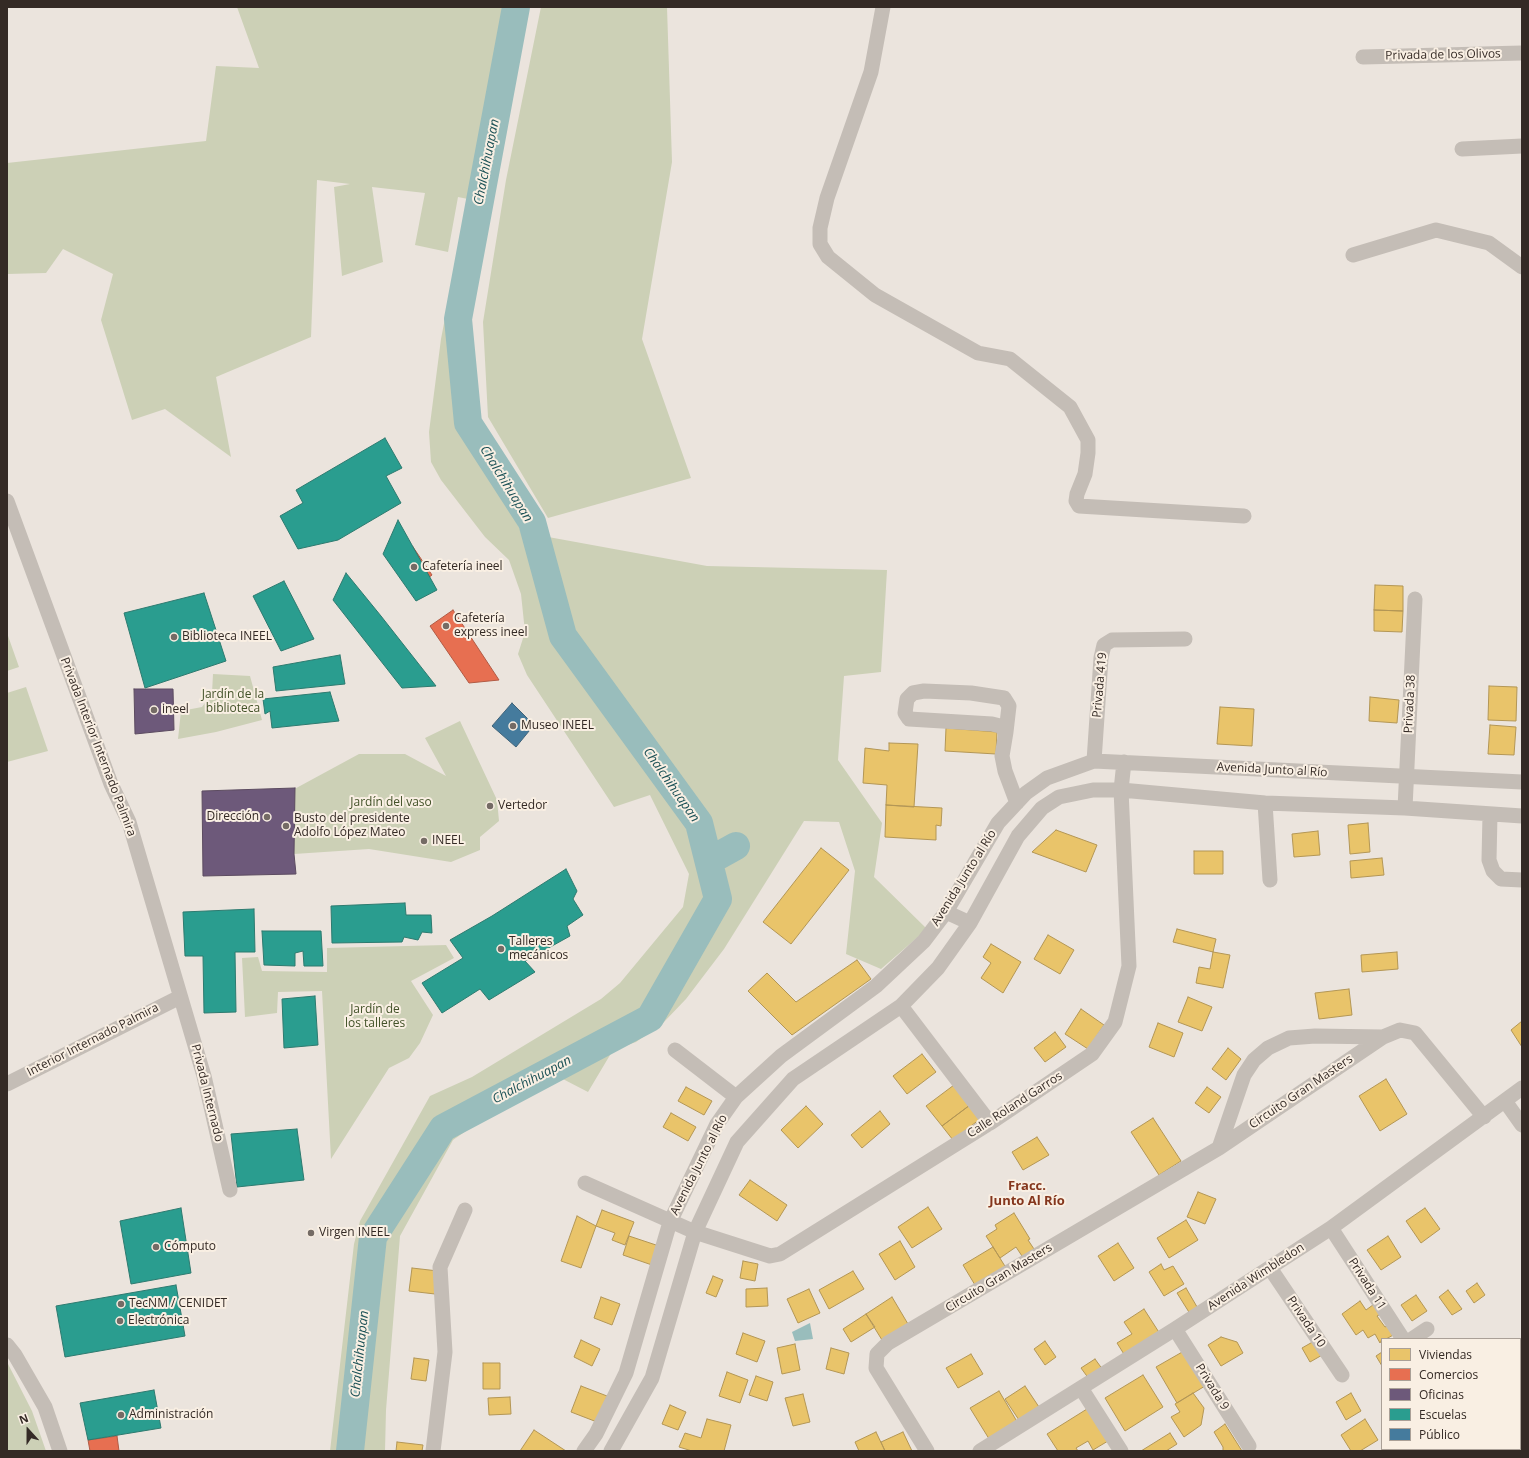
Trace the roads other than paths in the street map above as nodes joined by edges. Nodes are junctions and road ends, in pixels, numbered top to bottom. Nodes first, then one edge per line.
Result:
1 (883, 7) edge
2 (1522, 53) edge
3 (1363, 57) dead end
4 (1522, 146) edge
5 (1462, 149) dead end
6 (1353, 254) dead end
7 (1522, 267) edge
8 (7, 501) edge
9 (1244, 516) dead end
10 (1415, 599) dead end
11 (1185, 639) dead end
12 (1006, 732) junction
13 (1094, 761) junction
14 (1124, 762) junction
15 (1407, 776) junction
16 (1522, 782) edge
17 (1121, 790) junction
18 (1017, 803) junction
19 (1265, 803) junction
20 (1405, 808) junction
21 (1490, 815) junction
22 (1522, 816) edge
23 (1270, 880) dead end
24 (1522, 880) edge
25 (946, 912) junction
26 (970, 923) junction
27 (180, 997) junction
28 (900, 1006) junction
29 (1383, 1037) junction
30 (675, 1050) dead end
31 (7, 1084) edge
32 (1522, 1088) edge
33 (736, 1097) junction
34 (1505, 1102) junction
35 (1484, 1117) junction
36 (990, 1123) junction
37 (1522, 1125) edge
38 (1219, 1148) junction
39 (585, 1183) dead end
40 (230, 1190) dead end
41 (465, 1210) dead end
42 (670, 1222) junction
43 (1331, 1228) junction
44 (695, 1232) junction
45 (1270, 1268) junction
46 (1175, 1329) junction
47 (1427, 1329) dead end
48 (1402, 1338) edge
49 (1414, 1338) edge
50 (7, 1345) edge
51 (1342, 1376) dead end
52 (1081, 1388) junction
53 (1249, 1446) dead end
54 (983, 1450) edge
55 (60, 1451) edge
56 (432, 1451) edge
57 (584, 1451) edge
58 (611, 1451) edge
59 (927, 1451) edge
60 (1121, 1451) edge

1 - 9 street
2 - 3 street, Privada de los Olivos
4 - 5 street
6 - 7 street
8 - 27 street, Privada Interior Internado Palmira
10 - 15 street, Privada 38
11 - 13 street, Privada 419
12 - 12 street
12 - 18 street
13 - 14 street, Avenida Junto al Río
13 - 18 street, Avenida Junto al Río
14 - 15 street, Avenida Junto al Río
14 - 17 street, Calle Roland Garros
15 - 16 street, Avenida Junto al Río
15 - 20 street, Privada 38
17 - 19 street, Avenida Junto al Río
17 - 26 street, Avenida Junto al Río
17 - 36 street, Calle Roland Garros
18 - 25 street, Avenida Junto al Río
19 - 20 street, Avenida Junto al Río
19 - 23 street
20 - 21 street, Avenida Junto al Río
21 - 22 street, Avenida Junto al Río
21 - 24 street
25 - 26 street
25 - 33 street, Avenida Junto al Río
26 - 28 street, Avenida Junto al Río
27 - 31 street, Interior Internado Palmira
27 - 40 street, Privada Internado
28 - 36 street
28 - 44 street, Avenida Junto al Río
29 - 35 street, Circuito Gran Masters
29 - 38 street, Circuito Gran Masters
29 - 38 street, Circuito Gran Masters
30 - 33 street
32 - 34 street, Avenida Wimbledon
33 - 42 street, Avenida Junto al Río
34 - 35 street, Avenida Wimbledon
34 - 37 street
35 - 43 street, Avenida Wimbledon
36 - 44 street, Calle Roland Garros
38 - 59 street, Circuito Gran Masters
39 - 42 street, Calle Roland Garros
41 - 56 street
42 - 44 street, Calle Roland Garros
42 - 57 street, Avenida Junto al Río
43 - 45 street, Avenida Wimbledon
43 - 48 street, Privada 11
44 - 58 street, Avenida Junto al Río
45 - 46 street, Avenida Wimbledon
45 - 51 street, Privada 10
46 - 52 street, Avenida Wimbledon
46 - 53 street, Privada 9
47 - 49 street
50 - 55 street
52 - 54 street, Avenida Wimbledon
52 - 60 street

